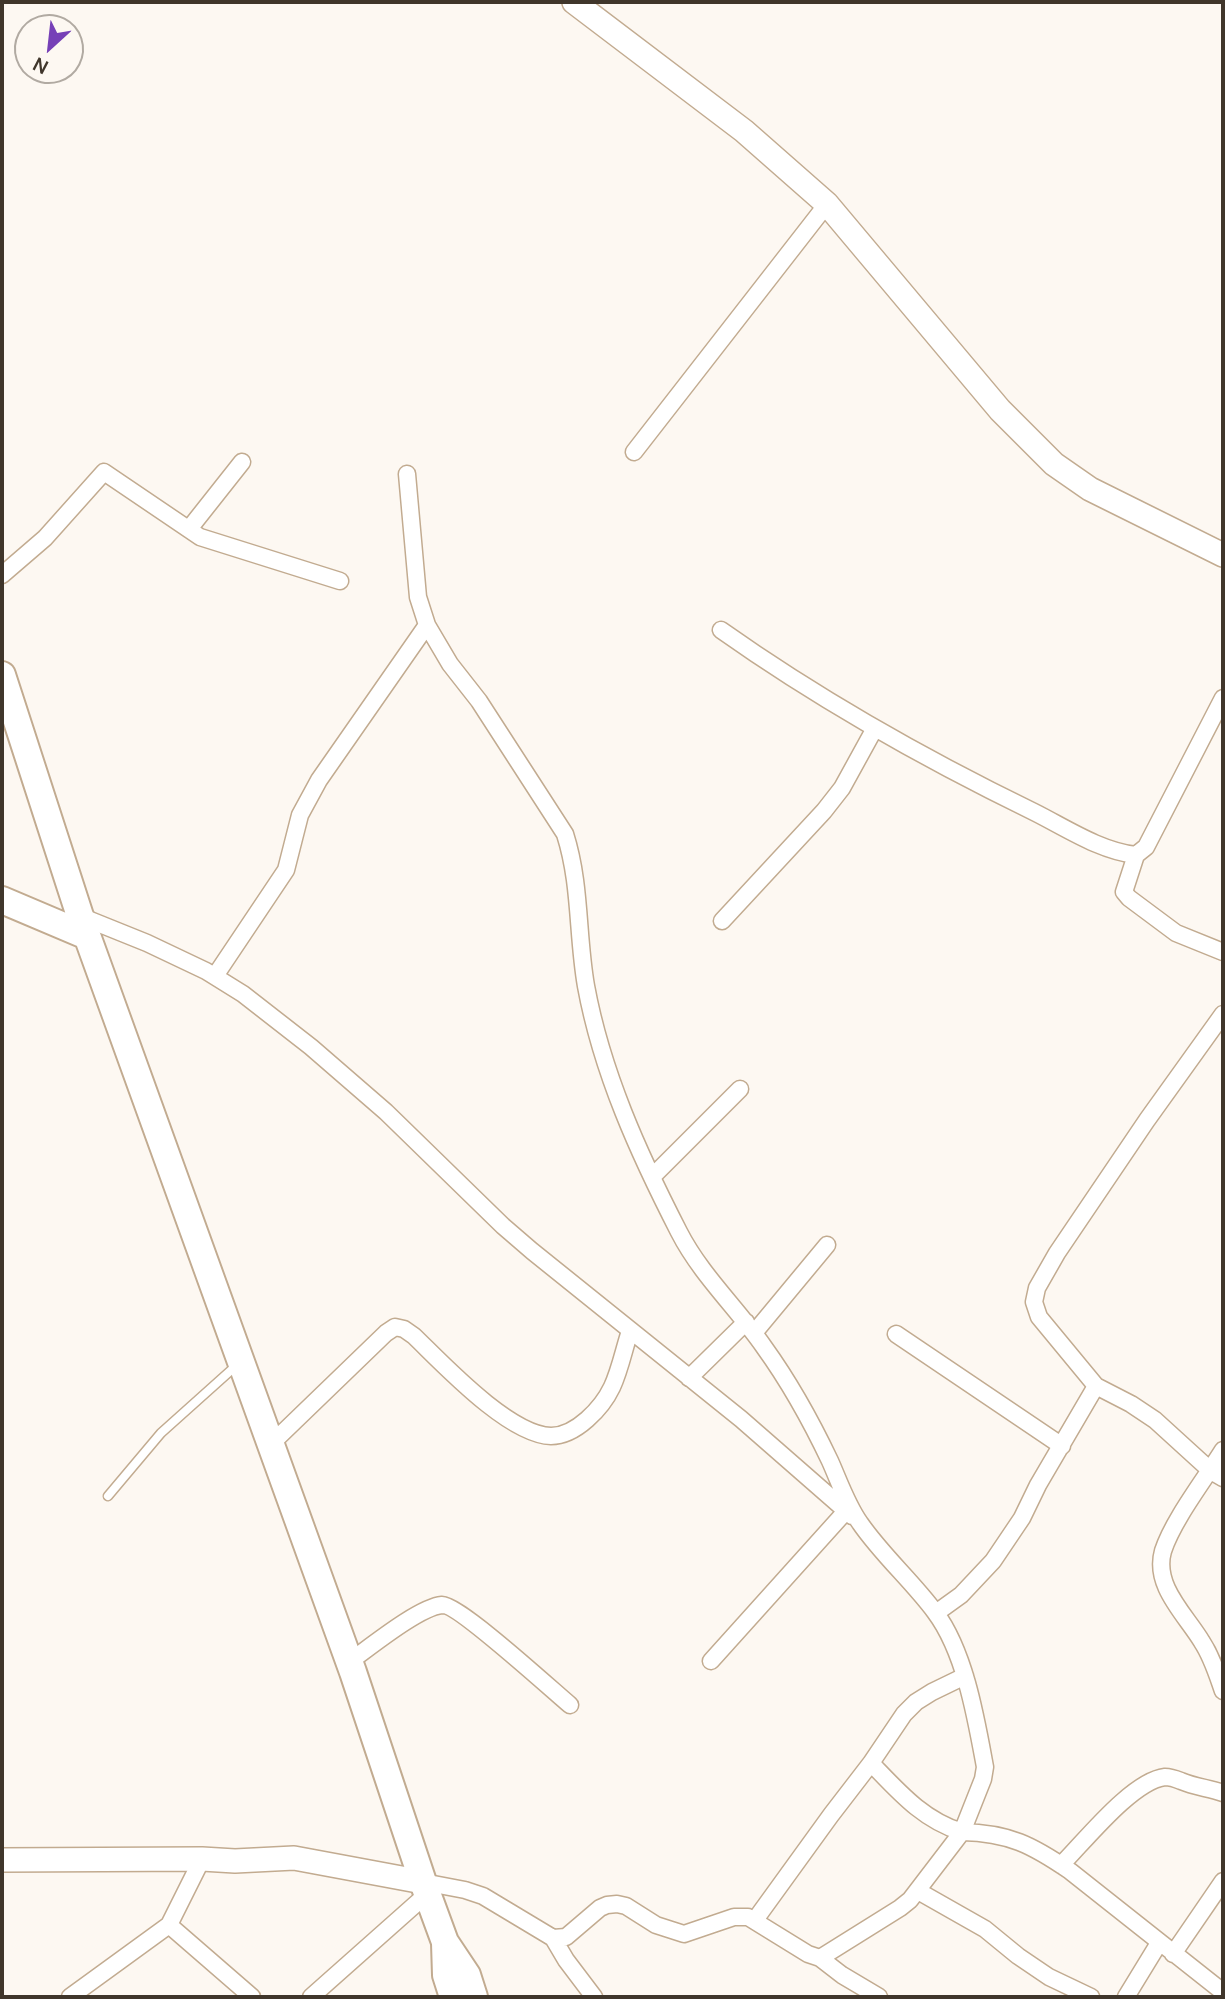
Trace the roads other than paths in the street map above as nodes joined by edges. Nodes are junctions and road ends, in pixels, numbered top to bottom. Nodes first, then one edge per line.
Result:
1 (574, 2) edge
2 (827, 204) junction
3 (634, 452) dead end
4 (242, 462) dead end
5 (407, 474) dead end
6 (189, 529) junction
7 (1223, 555) edge
8 (2, 575) edge
9 (340, 581) dead end
10 (427, 625) junction
11 (721, 630) dead end
12 (2, 675) edge
13 (1223, 698) edge
14 (8, 709) edge
15 (875, 728) junction
16 (1136, 855) junction
17 (2, 900) edge
18 (722, 921) dead end
19 (83, 926) junction
20 (1223, 952) edge
21 (215, 976) junction
22 (1223, 1014) edge
23 (740, 1089) dead end
24 (652, 1177) junction
25 (827, 1245) dead end
26 (750, 1328) junction
27 (630, 1331) junction
28 (896, 1334) dead end
29 (240, 1362) junction
30 (689, 1378) junction
31 (1096, 1386) junction
32 (270, 1445) junction
33 (1062, 1446) junction
34 (1223, 1450) edge
35 (1217, 1475) edge
36 (108, 1496) dead end
37 (853, 1517) junction
38 (936, 1613) junction
39 (711, 1661) dead end
40 (349, 1662) junction
41 (965, 1676) junction
42 (1223, 1691) edge
43 (570, 1705) dead end
44 (871, 1763) junction
45 (1223, 1793) edge
46 (962, 1832) junction
47 (202, 1858) junction
48 (2, 1860) edge
49 (1061, 1865) junction
50 (1223, 1881) edge
51 (425, 1888) junction
52 (918, 1891) junction
53 (755, 1920) junction
54 (169, 1925) junction
55 (552, 1938) junction
56 (445, 1942) junction
57 (1159, 1943) junction
58 (1173, 1954) junction
59 (820, 1958) junction
60 (1223, 1992) edge
61 (70, 1997) edge
62 (252, 1997) edge
63 (311, 1997) edge
64 (453, 1997) edge
65 (474, 1997) edge
66 (594, 1997) edge
67 (879, 1997) edge
68 (1091, 1997) edge
69 (1126, 1997) edge

1 - 2 street
2 - 3 street
2 - 7 street
4 - 6 street
5 - 10 street
6 - 8 street
6 - 9 street
10 - 21 street
10 - 24 street
11 - 15 street
12 - 14 main road
13 - 16 street
14 - 19 main road
15 - 16 street
15 - 18 street
16 - 20 street
17 - 19 main road
19 - 21 street
19 - 29 main road
21 - 27 street
22 - 31 street
23 - 24 street
24 - 26 street
25 - 26 street
26 - 30 street
26 - 37 street
27 - 30 street
27 - 32 street
28 - 33 street
29 - 32 main road
29 - 36 lane
30 - 37 street
31 - 33 street
31 - 35 street
32 - 40 main road
33 - 38 street
34 - 35 street
35 - 42 street
37 - 38 street
37 - 39 street
38 - 41 street
40 - 43 street
40 - 51 main road
41 - 44 street
41 - 46 street
44 - 46 street
44 - 53 street
45 - 49 street
46 - 49 street
46 - 52 street
47 - 48 street
47 - 51 street
47 - 54 street
49 - 57 street
50 - 58 street
51 - 55 street
51 - 56 main road
51 - 63 street
52 - 59 street
52 - 68 street
53 - 55 street
53 - 59 street
54 - 61 street
54 - 62 street
55 - 66 street
56 - 64 main road
56 - 65 main road
57 - 58 street
57 - 69 street
58 - 60 street
59 - 67 street

